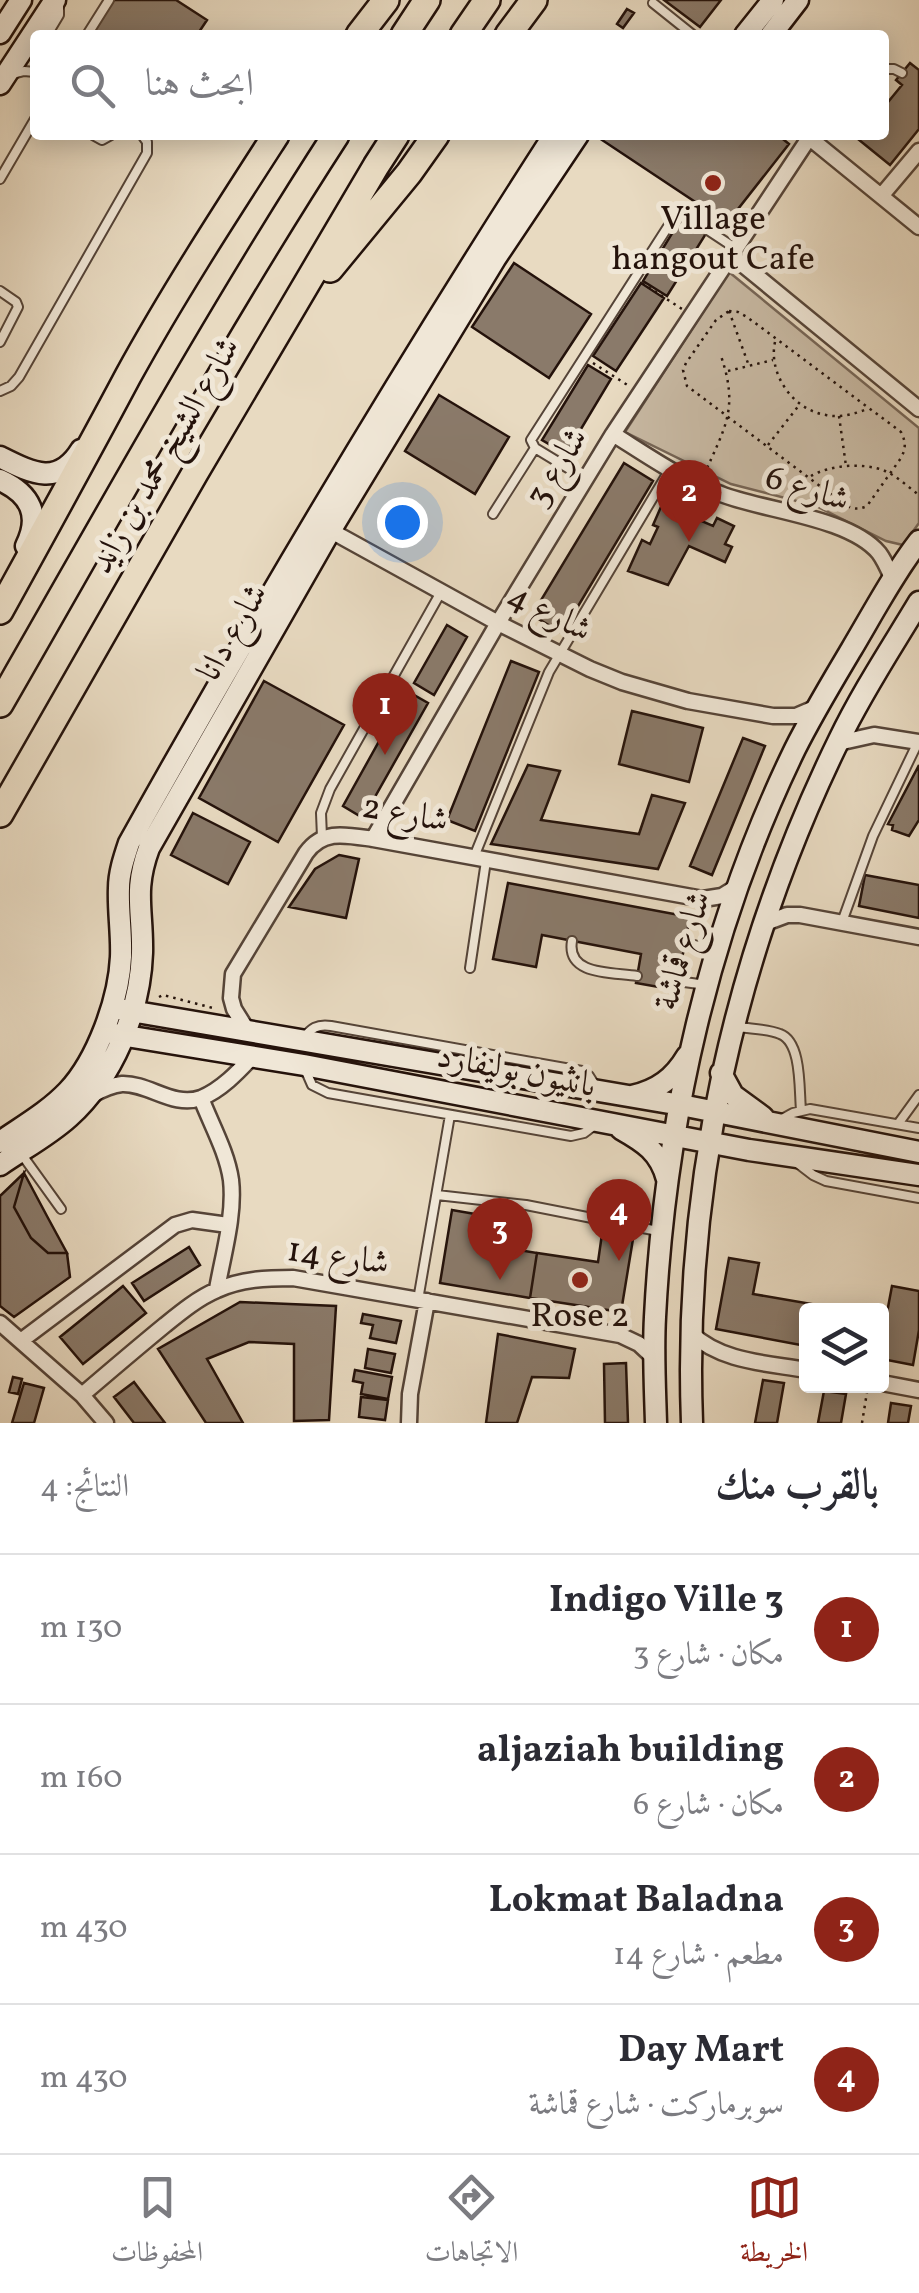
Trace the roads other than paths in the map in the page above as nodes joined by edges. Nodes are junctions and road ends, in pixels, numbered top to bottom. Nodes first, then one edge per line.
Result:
1 (21, 0) edge
2 (56, 0) edge
3 (109, 0) edge
4 (370, 0) edge
5 (386, 0) edge
6 (428, 0) edge
7 (487, 0) edge
8 (534, 0) edge
9 (773, 0) edge
10 (798, 0) edge
11 (653, 3) dead end
12 (2, 27) edge
13 (36, 30) edge
14 (50, 30) edge
15 (90, 30) edge
16 (348, 30) edge
17 (363, 30) edge
18 (407, 30) edge
19 (466, 30) edge
20 (512, 30) edge
21 (687, 30) edge
22 (749, 30) edge
23 (774, 30) edge
24 (30, 39) edge
25 (889, 68) edge
26 (30, 72) edge
27 (902, 73) dead end
28 (2, 81) edge
29 (30, 128) edge
30 (146, 140) edge
31 (273, 140) edge
32 (289, 140) edge
33 (333, 140) edge
34 (393, 140) edge
35 (432, 140) edge
36 (551, 140) edge
37 (575, 140) edge
38 (805, 140) edge
39 (813, 140) edge
40 (919, 151) edge
41 (0, 179) edge
42 (882, 196) junction
43 (919, 226) edge
44 (733, 252) junction
45 (0, 292) edge
46 (282, 327) junction
47 (0, 342) edge
48 (128, 376) junction
49 (0, 391) edge
50 (919, 409) edge
51 (613, 434) junction
52 (534, 448) junction
53 (0, 457) edge
54 (670, 469) junction
55 (586, 479) junction
56 (0, 480) edge
57 (493, 514) dead end
58 (322, 526) junction
59 (915, 546) edge
60 (876, 550) junction
61 (893, 580) junction
62 (442, 591) junction
63 (3, 601) edge
64 (919, 602) edge
65 (498, 623) junction
66 (559, 654) junction
67 (858, 702) junction
68 (0, 704) edge
69 (818, 707) junction
70 (773, 716) junction
71 (874, 735) junction
72 (838, 742) junction
73 (918, 742) edge
74 (796, 748) junction
75 (0, 814) edge
76 (322, 837) junction
77 (373, 839) junction
78 (480, 859) junction
79 (738, 886) junction
80 (774, 891) junction
81 (704, 899) junction
82 (800, 915) junction
83 (842, 922) junction
84 (762, 924) junction
85 (724, 928) junction
86 (919, 937) edge
87 (572, 940) dead end
88 (685, 943) dead end
89 (717, 950) junction
90 (470, 968) dead end
91 (637, 976) dead end
92 (677, 981) dead end
93 (706, 985) junction
94 (132, 1008) junction
95 (734, 1026) junction
96 (102, 1032) junction
97 (250, 1033) junction
98 (124, 1036) junction
99 (688, 1054) junction
100 (252, 1056) junction
101 (304, 1065) junction
102 (721, 1073) junction
103 (919, 1094) edge
104 (630, 1097) junction
105 (87, 1098) junction
106 (201, 1098) junction
107 (801, 1110) junction
108 (450, 1115) junction
109 (568, 1115) junction
110 (606, 1122) junction
111 (678, 1122) junction
112 (773, 1123) junction
113 (898, 1124) junction
114 (712, 1126) junction
115 (919, 1128) edge
116 (827, 1134) junction
117 (10, 1147) edge
118 (749, 1150) junction
119 (919, 1152) edge
120 (789, 1156) junction
121 (0, 1165) edge
122 (919, 1175) edge
123 (666, 1178) junction
124 (701, 1192) junction
125 (437, 1195) junction
126 (919, 1198) edge
127 (61, 1209) dead end
128 (228, 1225) junction
129 (662, 1232) junction
130 (217, 1290) junction
131 (423, 1301) junction
132 (655, 1318) junction
133 (0, 1323) edge
134 (691, 1333) junction
135 (620, 1335) junction
136 (22, 1340) junction
137 (728, 1356) junction
138 (654, 1358) junction
139 (690, 1368) junction
140 (799, 1369) edge
141 (889, 1384) edge
142 (919, 1390) edge
143 (82, 1395) junction
144 (98, 1420) edge
145 (409, 1423) edge
146 (656, 1423) edge
147 (692, 1423) edge

1 - 12 street
2 - 13 street
2 - 14 lane
3 - 15 lane
4 - 16 highway
5 - 17 highway
6 - 18 highway
7 - 19 highway
8 - 20 highway
9 - 22 street
10 - 23 street
11 - 21 lane
24 - 28 street
25 - 27 lane
26 - 28 lane
29 - 41 lane
30 - 49 lane
31 - 48 highway
32 - 63 highway
33 - 68 highway, شارع الشيخ محمد بن زايد
34 - 46 highway, شارع الشيخ محمد بن زايد
35 - 46 highway
36 - 58 street, شارع دانا
37 - 58 street, شارع دانا
38 - 44 street, شارع 3
39 - 42 street
40 - 42 street
42 - 43 street
44 - 50 street
44 - 51 street, شارع 3
44 - 52 lane
45 - 47 lane
46 - 75 highway, شارع الشيخ محمد بن زايد
48 - 53 street
48 - 63 highway
51 - 54 street, شارع 6
51 - 55 street, شارع 3
52 - 55 lane
52 - 57 lane
54 - 60 street, شارع 6
54 - 66 lane
55 - 65 street, شارع 3
56 - 63 street
58 - 62 street, شارع 4
58 - 94 street, شارع دانا
58 - 94 street, شارع دانا
59 - 60 street, شارع 6
59 - 61 street, شارع قماشة
60 - 61 street, شارع 6
61 - 69 street, شارع قماشة
62 - 65 street, شارع 4
62 - 76 lane
64 - 67 street, شارع قماشة
65 - 66 street, شارع 4
65 - 77 street, شارع 3
66 - 70 street, شارع 4
66 - 78 lane
67 - 71 street
67 - 72 street, شارع قماشة
69 - 70 street, شارع 4
69 - 74 street, شارع قماشة
70 - 74 street
71 - 72 street
71 - 73 street
72 - 80 street, شارع قماشة
73 - 83 lane
74 - 79 street, شارع قماشة
76 - 77 street, شارع 2
76 - 97 street, شارع 2
77 - 78 street, شارع 2
78 - 81 street, شارع 2
78 - 90 lane
79 - 81 street
79 - 85 street, شارع قماشة
80 - 82 street
80 - 84 street, شارع قماشة
81 - 85 street
82 - 83 street
82 - 84 street
83 - 86 street
84 - 95 street, شارع قماشة
85 - 89 street, شارع قماشة
87 - 91 lane
88 - 89 lane
89 - 93 street, شارع قماشة
92 - 93 lane
93 - 99 street, شارع قماشة
94 - 96 street, شارع دانا
94 - 97 street, بانثيون بوليفارد
94 - 98 street, شارع دانا
95 - 102 street, شارع قماشة
95 - 107 lane
96 - 98 street, بانثيون بوليفارد
96 - 117 street, شارع دانا
97 - 104 street, بانثيون بوليفارد
98 - 100 street, بانثيون بوليفارد
98 - 105 street, شارع دانا
99 - 104 street
99 - 111 street, شارع قماشة
100 - 101 street, بانثيون بوليفارد
100 - 106 street
101 - 108 lane
101 - 109 street, بانثيون بوليفارد
102 - 112 street
102 - 114 street, شارع قماشة
103 - 113 lane
104 - 111 street, بانثيون بوليفارد
105 - 106 street
105 - 117 street, شارع دانا
106 - 128 street
107 - 112 lane
107 - 113 lane
108 - 110 lane
108 - 125 lane
109 - 110 street, بانثيون بوليفارد
109 - 111 street
110 - 111 street, بانثيون بوليفارد
110 - 123 street
111 - 114 street, بانثيون بوليفارد
111 - 114 street, بانثيون بوليفارد
111 - 123 street, شارع قماشة
112 - 114 street, بانثيون بوليفارد
112 - 116 street, بانثيون بوليفارد
113 - 115 lane
114 - 116 street
114 - 118 street, بانثيون بوليفارد
114 - 124 street, شارع قماشة
116 - 119 street, بانثيون بوليفارد
117 - 121 street, شارع دانا
117 - 127 lane
118 - 120 street, بانثيون بوليفارد
118 - 124 street
120 - 122 street, بانثيون بوليفارد
120 - 126 lane
123 - 129 street, شارع قماشة
124 - 134 street, شارع قماشة
125 - 129 lane
125 - 131 lane
128 - 130 street
128 - 136 street
129 - 132 street, شارع قماشة
130 - 131 street, شارع 14
130 - 143 street, شارع 14
131 - 135 street, شارع 14
131 - 145 street
132 - 135 street
132 - 138 street, شارع قماشة
133 - 136 street
134 - 137 street
134 - 139 street, شارع قماشة
135 - 138 street, شارع 14
136 - 143 street
137 - 139 street
137 - 140 street
138 - 146 street, شارع قماشة
139 - 147 street, شارع قماشة
141 - 142 street
143 - 144 street

